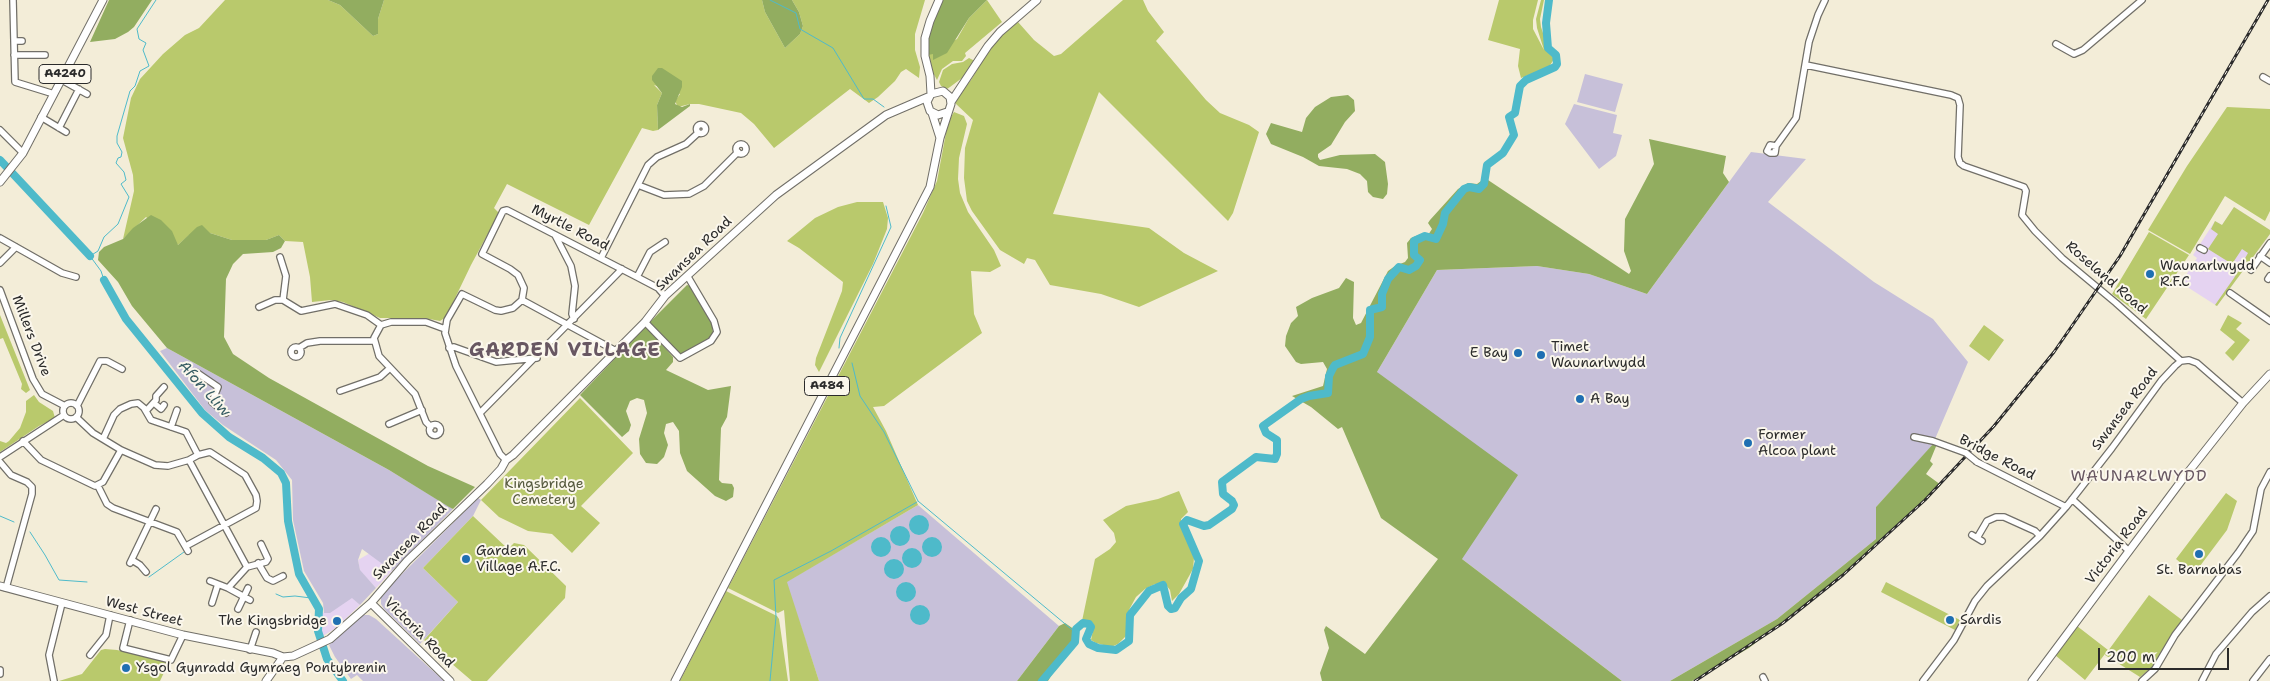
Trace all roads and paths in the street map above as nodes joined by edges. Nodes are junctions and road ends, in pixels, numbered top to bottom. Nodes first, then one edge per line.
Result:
1 (13, 0) edge
2 (103, 0) edge
3 (939, 0) edge
4 (1037, 0) edge
5 (1826, 0) edge
6 (2142, 0) edge
7 (14, 41) junction
8 (22, 41) dead end
9 (2056, 44) dead end
10 (14, 55) junction
11 (45, 55) dead end
12 (1806, 65) junction
13 (930, 76) junction
14 (2263, 77) dead end
15 (62, 80) junction
16 (2270, 81) edge
17 (964, 82) junction
18 (79, 89) junction
19 (943, 91) junction
20 (54, 94) junction
21 (87, 94) dead end
22 (930, 96) junction
23 (951, 102) junction
24 (913, 104) junction
25 (930, 111) junction
26 (947, 112) junction
27 (41, 117) junction
28 (59, 128) junction
29 (0, 130) edge
30 (66, 132) dead end
31 (698, 133) dead end
32 (940, 138) junction
33 (1776, 146) dead end
34 (738, 152) dead end
35 (23, 153) junction
36 (3, 179) edge
37 (638, 185) junction
38 (555, 235) junction
39 (0, 238) edge
40 (665, 242) dead end
41 (2270, 243) edge
42 (16, 247) junction
43 (2260, 256) junction
44 (601, 258) junction
45 (283, 260) dead end
46 (0, 262) edge
47 (2270, 263) edge
48 (622, 269) junction
49 (2251, 270) dead end
50 (638, 276) junction
51 (76, 277) dead end
52 (688, 277) junction
53 (0, 290) edge
54 (666, 296) junction
55 (2232, 296) dead end
56 (259, 298) dead end
57 (283, 300) junction
58 (522, 300) junction
59 (574, 319) junction
60 (645, 322) junction
61 (2270, 322) edge
62 (569, 324) junction
63 (381, 325) junction
64 (445, 329) junction
65 (374, 341) junction
66 (299, 348) dead end
67 (449, 348) junction
68 (616, 351) junction
69 (537, 358) junction
70 (2181, 361) junction
71 (390, 368) junction
72 (122, 369) dead end
73 (196, 372) dead end
74 (2270, 374) edge
75 (164, 387) dead end
76 (344, 391) dead end
77 (154, 403) junction
78 (2243, 403) junction
79 (164, 405) dead end
80 (64, 406) junction
81 (77, 406) junction
82 (177, 410) dead end
83 (422, 410) junction
84 (146, 411) junction
85 (226, 413) dead end
86 (480, 413) junction
87 (64, 415) junction
88 (76, 417) junction
89 (389, 424) dead end
90 (171, 427) junction
91 (431, 427) dead end
92 (1914, 437) dead end
93 (103, 439) junction
94 (24, 441) junction
95 (120, 450) junction
96 (198, 455) junction
97 (0, 457) edge
98 (189, 460) junction
99 (506, 460) junction
100 (0, 462) edge
101 (2270, 472) edge
102 (98, 486) junction
103 (2072, 499) junction
104 (212, 502) junction
105 (206, 505) dead end
106 (2066, 507) junction
107 (156, 509) dead end
108 (150, 522) junction
109 (224, 525) junction
110 (2040, 536) junction
111 (1977, 538) dead end
112 (261, 544) dead end
113 (2129, 551) junction
114 (258, 563) junction
115 (248, 567) junction
116 (146, 572) dead end
117 (283, 576) dead end
118 (210, 581) dead end
119 (218, 584) junction
120 (3, 587) edge
121 (228, 588) junction
122 (248, 588) dead end
123 (244, 596) junction
124 (2270, 596) edge
125 (250, 600) dead end
126 (62, 603) junction
127 (212, 603) dead end
128 (371, 603) junction
129 (238, 609) dead end
130 (110, 615) junction
131 (130, 620) junction
132 (256, 632) dead end
133 (183, 635) junction
134 (250, 650) junction
135 (90, 652) dead end
136 (283, 657) junction
137 (2270, 659) edge
138 (0, 670) edge
139 (0, 674) edge
140 (2203, 679) edge
141 (2251, 680) edge
142 (54, 681) edge
143 (266, 681) edge
144 (450, 681) edge
145 (675, 681) edge
146 (1923, 681) edge
147 (2032, 681) edge
148 (2142, 681) edge

1 - 7 street
2 - 15 main road, A4240
3 - 13 main road, A484
4 - 17 main road
5 - 12 street
6 - 9 street
7 - 8 street
7 - 10 street
10 - 11 street
10 - 20 street
12 - 33 street
12 - 70 street, Roseland Road
13 - 19 main road, A484
13 - 22 main road, A484
14 - 16 street
15 - 18 street
15 - 20 main road, A4240
17 - 19 main road
17 - 23 main road
18 - 21 street
18 - 28 street
19 - 22 main road
19 - 23 main road, A484
20 - 27 main road, A4240
22 - 24 main road, Swansea Road
22 - 25 main road, A484
23 - 26 main road, A484
24 - 25 main road
24 - 52 main road, Swansea Road
25 - 26 main road
25 - 32 main road, A484
26 - 32 main road, A484
27 - 28 street
27 - 35 main road, A4240
28 - 30 street
29 - 35 street
31 - 37 street
32 - 145 main road, A484
34 - 37 street
35 - 36 main road, A4240
37 - 44 street
38 - 44 street, Myrtle Road
38 - 58 street, Myrtle Road
38 - 59 street
39 - 42 street
40 - 50 street
41 - 43 street
42 - 46 street
42 - 51 street
43 - 47 street
43 - 49 street
44 - 48 street, Myrtle Road
45 - 57 street
48 - 50 street, Myrtle Road
48 - 59 street
50 - 54 street, Myrtle Road
52 - 54 main road, Swansea Road
52 - 60 street
53 - 80 street, Millers Drive
54 - 60 main road, Swansea Road
55 - 61 street
56 - 57 street
57 - 63 street
58 - 62 street
58 - 64 street
59 - 62 street
60 - 68 main road, Swansea Road
62 - 68 street
62 - 69 street
63 - 64 street
63 - 65 street
64 - 67 street
65 - 66 street
65 - 71 street
67 - 69 street
67 - 86 street
68 - 99 main road, Swansea Road
69 - 86 street
70 - 78 street
70 - 103 street, Swansea Road
71 - 76 street
71 - 83 street
72 - 81 street
73 - 85 street
74 - 78 main road
75 - 77 street
77 - 79 street
77 - 84 street
78 - 113 main road, Victoria Road
80 - 81 street
80 - 87 street
81 - 88 street
82 - 90 street
83 - 89 street
83 - 91 street
84 - 90 street
84 - 93 street
86 - 99 street
87 - 88 street
87 - 94 street
88 - 93 street
90 - 96 street
92 - 106 street, Bridge Road, bridge
93 - 95 street
94 - 97 street
94 - 102 street
95 - 98 street
95 - 102 street
96 - 98 street
96 - 109 street
98 - 104 street
99 - 128 main road, Swansea Road
100 - 120 street
101 - 148 street
102 - 108 street
103 - 106 street, Swansea Road
103 - 113 street
104 - 105 street
104 - 109 street
106 - 110 street, Swansea Road
107 - 108 street
108 - 109 street
108 - 116 street
109 - 115 street
110 - 111 street
110 - 146 street, Swansea Road
112 - 114 street
113 - 147 main road, Victoria Road
114 - 115 street
114 - 117 street
115 - 121 street
118 - 119 street
119 - 121 street
119 - 127 street
120 - 126 main road, West Street
121 - 123 street
122 - 123 street
123 - 125 street
123 - 129 street
124 - 140 street
126 - 130 main road, West Street
126 - 142 street
128 - 136 main road, Swansea Road
128 - 144 main road, Victoria Road
130 - 131 main road, West Street
130 - 135 street
131 - 133 main road, West Street
131 - 133 street
132 - 134 street
133 - 134 main road, West Street
134 - 136 main road, West Street
136 - 143 main road
137 - 141 street
138 - 139 street

